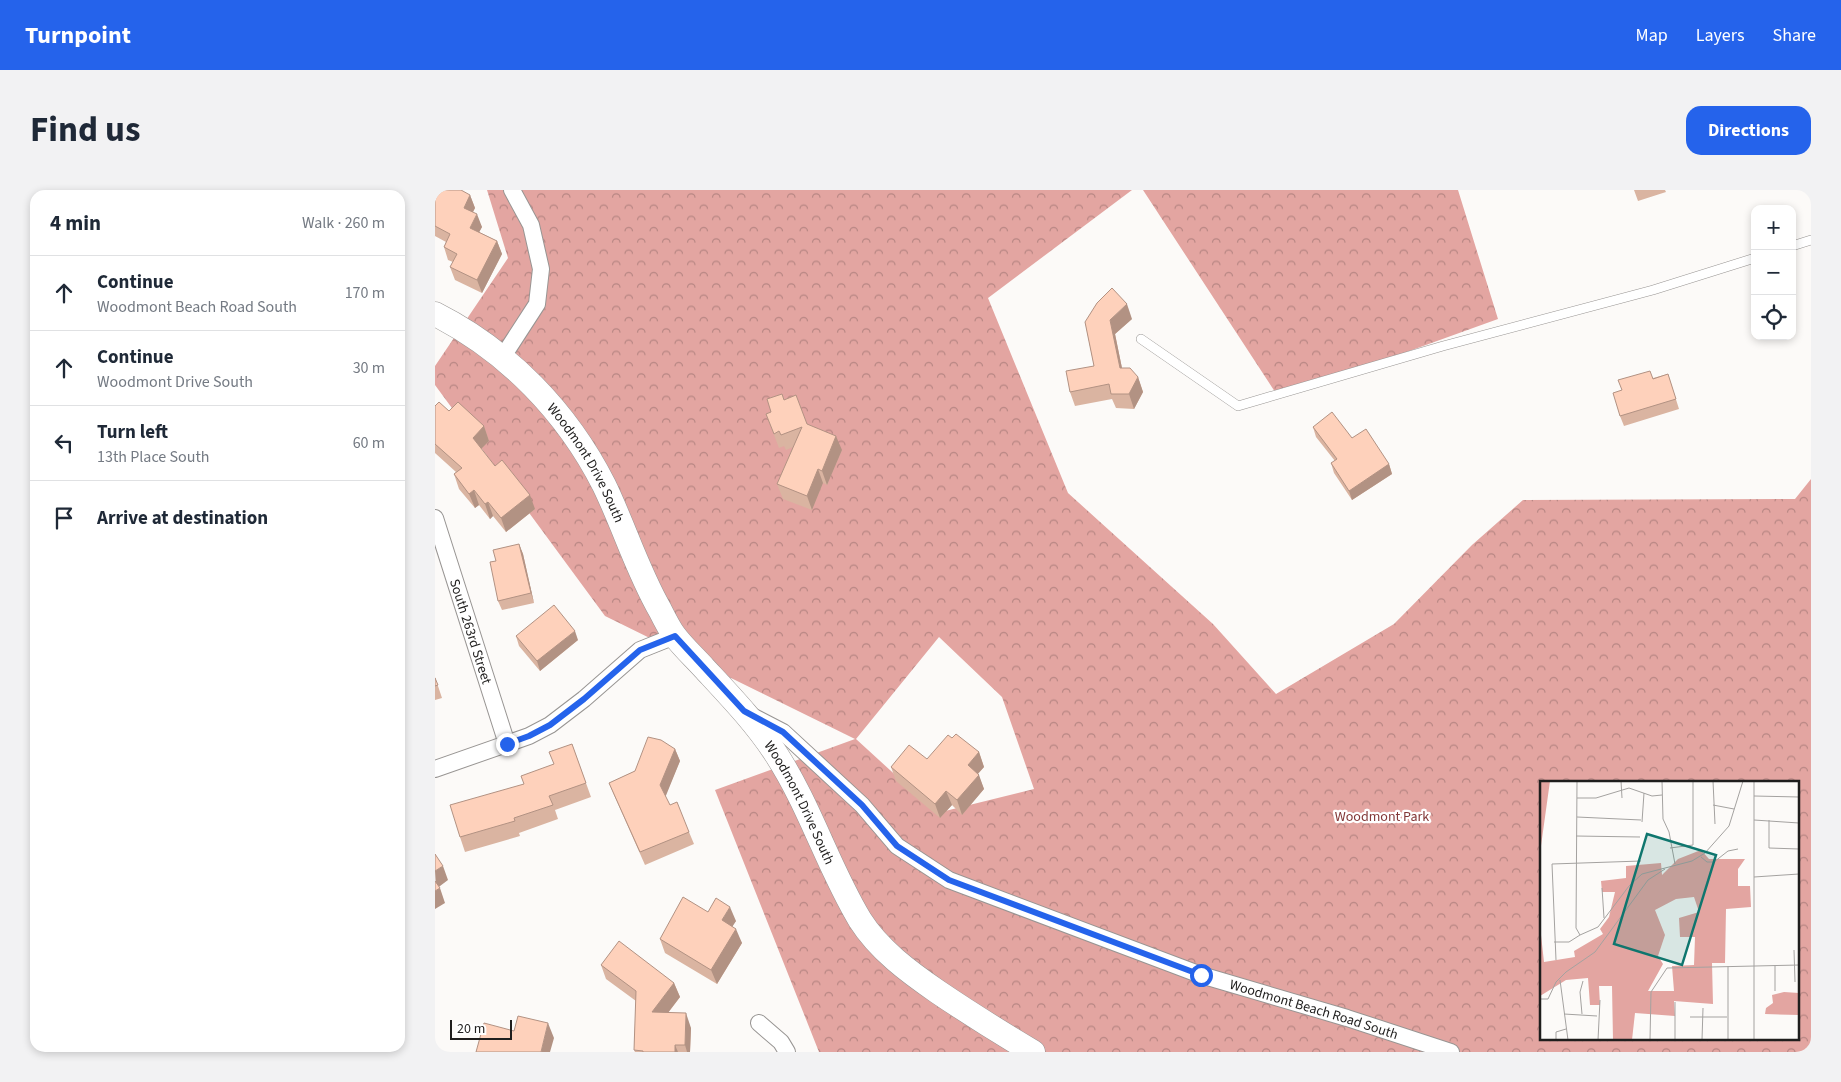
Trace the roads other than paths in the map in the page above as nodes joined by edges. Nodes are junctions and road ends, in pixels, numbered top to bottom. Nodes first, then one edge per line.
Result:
1 (512, 190) edge
2 (1811, 240) edge
3 (1796, 245) edge
4 (1751, 259) edge
5 (435, 314) edge
6 (1141, 339) dead end
7 (502, 358) junction
8 (435, 518) edge
9 (675, 636) junction
10 (744, 711) junction
11 (507, 744) junction
12 (435, 768) edge
13 (759, 1023) dead end
14 (787, 1052) edge
15 (1033, 1052) edge
16 (1451, 1052) edge

1 - 7 street
2 - 3 lane
4 - 6 lane
5 - 7 main road, Woodmont Drive South
7 - 9 main road, Woodmont Drive South
8 - 11 street, South 263rd Street
9 - 10 main road, Woodmont Drive South
9 - 11 street
10 - 15 main road, Woodmont Drive South
10 - 16 street, Woodmont Beach Road South
11 - 12 street
13 - 14 street

